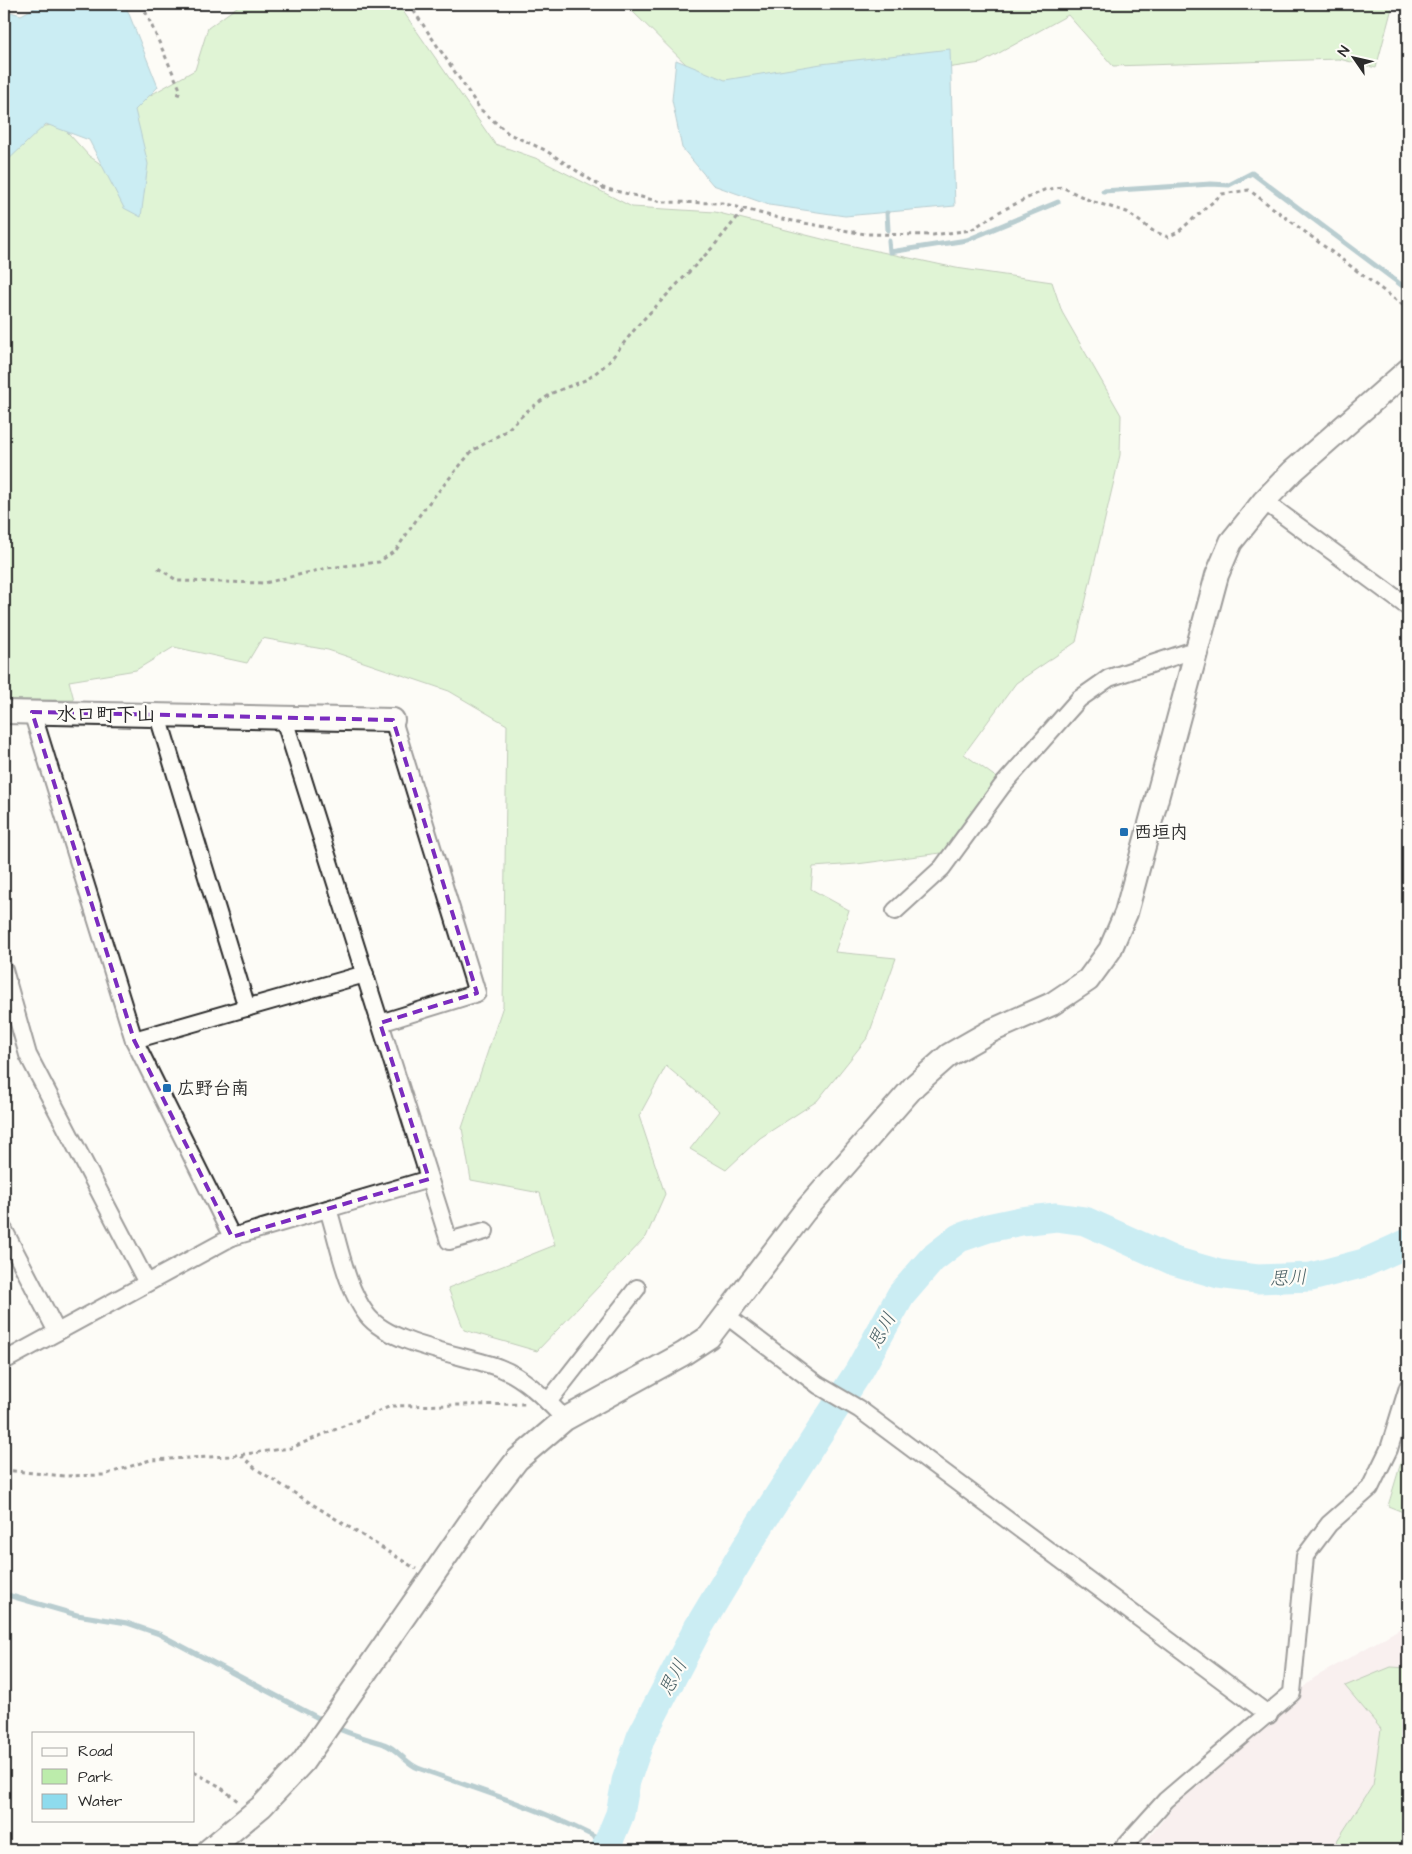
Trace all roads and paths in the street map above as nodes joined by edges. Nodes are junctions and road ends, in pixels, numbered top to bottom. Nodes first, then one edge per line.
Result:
1 (142, 4) edge
2 (409, 4) edge
3 (178, 96) dead end
4 (745, 208) junction
5 (1408, 309) edge
6 (1408, 370) edge
7 (1264, 501) junction
8 (158, 568) dead end
9 (1408, 607) edge
10 (1196, 650) junction
11 (4, 712) edge
12 (32, 712) junction
13 (158, 716) junction
14 (284, 719) junction
15 (394, 720) joint
16 (895, 911) dead end
17 (4, 970) edge
18 (365, 974) junction
19 (247, 1008) junction
20 (380, 1023) junction
21 (134, 1040) junction
22 (429, 1179) junction
23 (328, 1209) junction
24 (4, 1230) edge
25 (485, 1232) dead end
26 (232, 1237) junction
27 (147, 1283) junction
28 (637, 1288) dead end
29 (726, 1316) junction
30 (57, 1332) junction
31 (4, 1361) edge
32 (1408, 1387) edge
33 (548, 1402) junction
34 (565, 1419) junction
35 (241, 1454) junction
36 (4, 1470) edge
37 (431, 1578) junction
38 (1268, 1715) junction
39 (195, 1773) edge
40 (253, 1813) junction
41 (209, 1850) edge
42 (1121, 1850) edge

1 - 3 path
2 - 4 path
4 - 5 path
4 - 8 path
6 - 7 street
7 - 9 street
7 - 10 street
10 - 16 street
10 - 29 street
11 - 12 street
12 - 13 street
12 - 21 street
13 - 14 street
13 - 19 street
14 - 15 street
14 - 18 street
15 - 20 street
17 - 27 street
18 - 19 street
18 - 20 street
19 - 21 street
20 - 22 street
21 - 26 street
22 - 23 street
22 - 25 street
23 - 26 street
23 - 33 street
24 - 30 street
26 - 27 street
27 - 30 street
28 - 33 street
29 - 34 street
29 - 38 street
30 - 31 street
32 - 38 street
33 - 34 street
33 - 35 path
34 - 37 street
35 - 36 path
35 - 37 path
37 - 40 street
38 - 42 street
39 - 40 path
40 - 41 street

